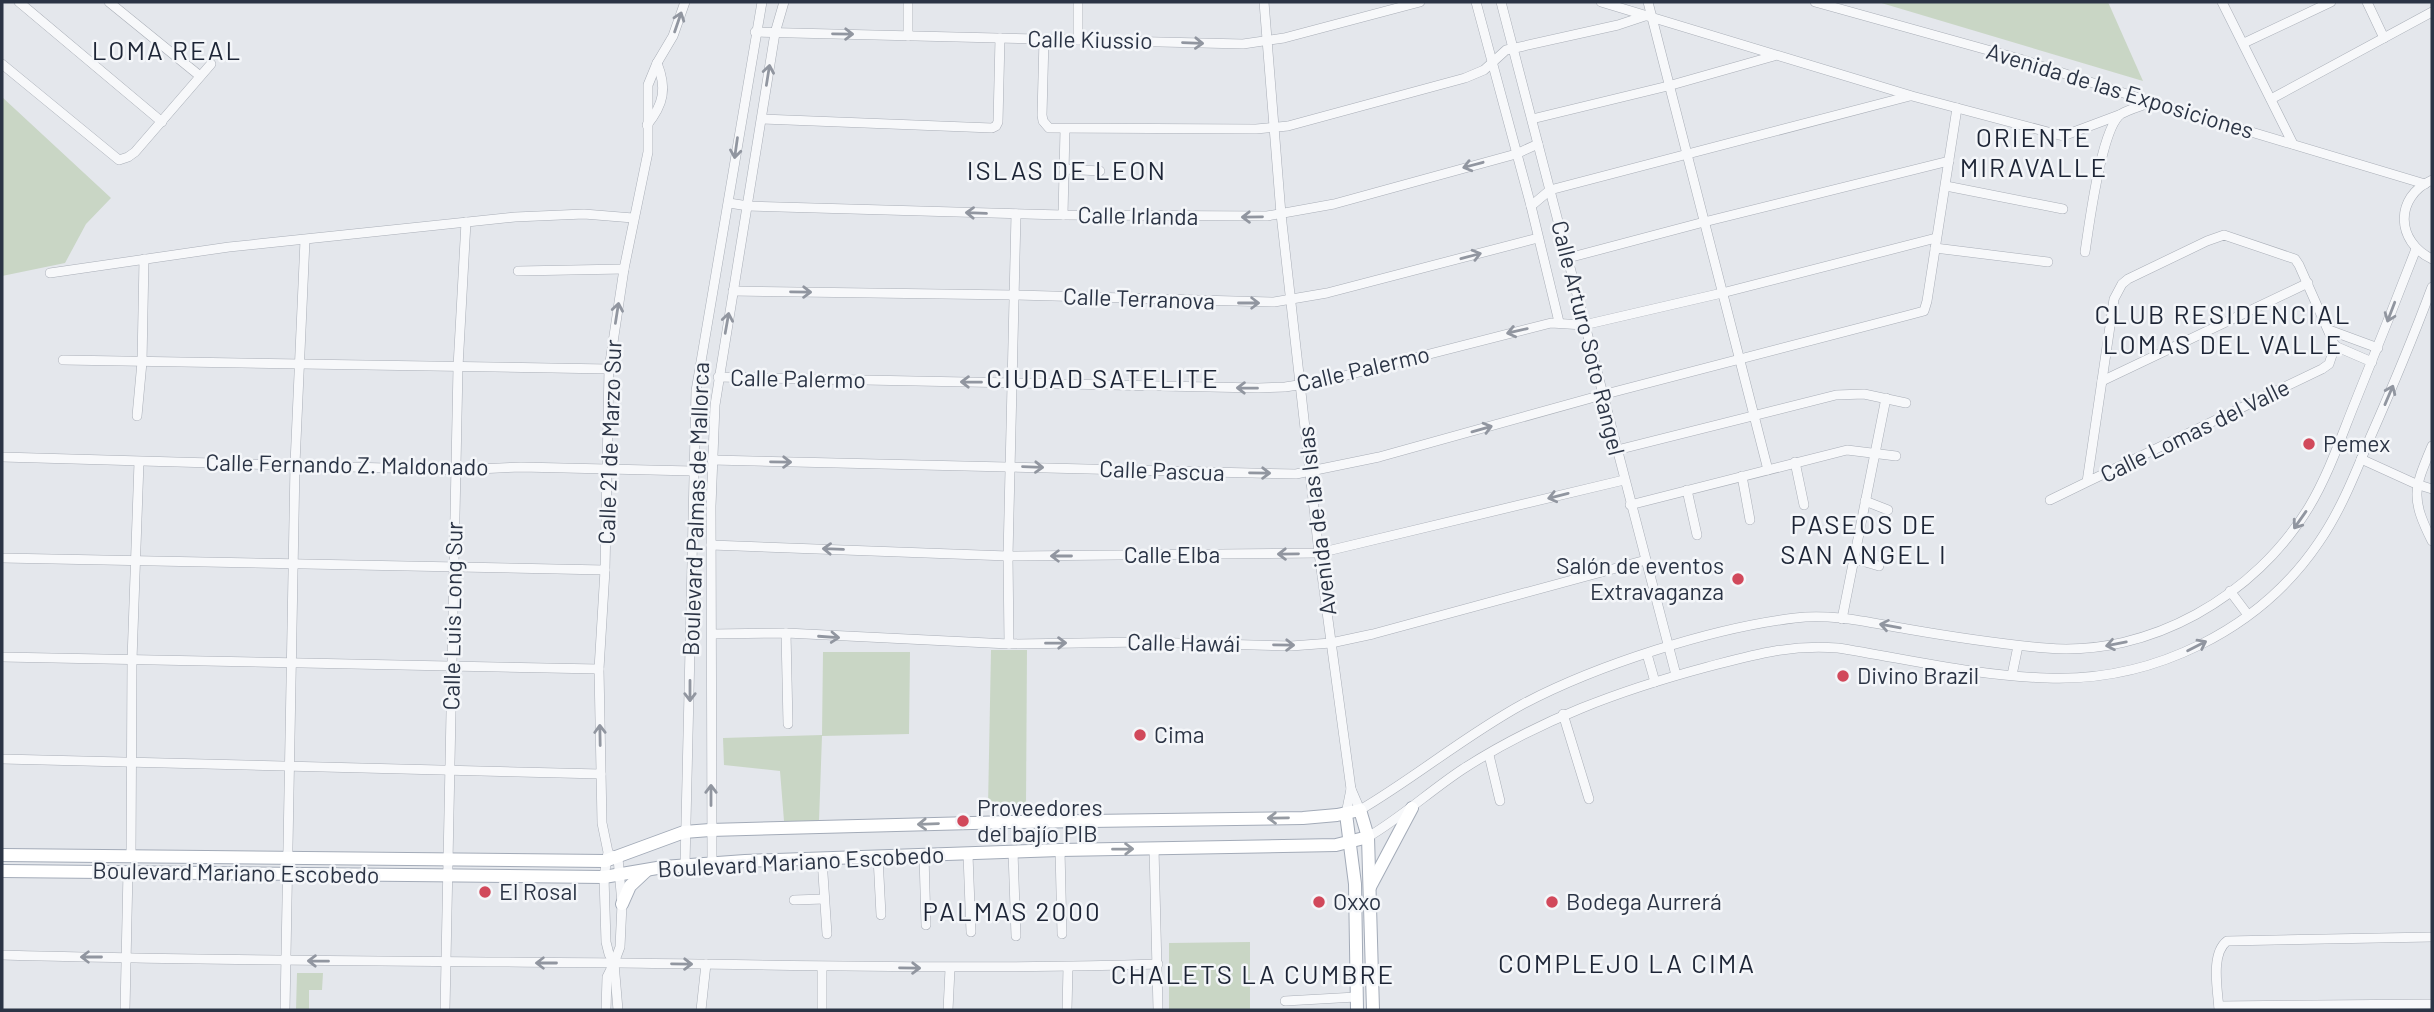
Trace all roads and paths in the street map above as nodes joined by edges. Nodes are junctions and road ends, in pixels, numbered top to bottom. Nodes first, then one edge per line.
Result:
1 (19, 2) edge
2 (109, 2) edge
3 (685, 2) edge
4 (762, 2) edge
5 (784, 2) edge
6 (908, 2) edge
7 (1078, 2) edge
8 (1264, 2) edge
9 (1420, 2) edge
10 (1476, 2) edge
11 (1501, 2) edge
12 (1601, 2) edge
13 (1648, 2) edge
14 (1815, 2) edge
15 (2222, 2) edge
16 (2330, 2) edge
17 (2367, 2) edge
18 (1846, 6) edge
19 (2432, 12) edge
20 (1649, 17) junction
21 (755, 32) junction
22 (775, 33) junction
23 (908, 36) junction
24 (1000, 38) junction
25 (2384, 38) junction
26 (1044, 39) junction
27 (1078, 40) junction
28 (1266, 42) junction
29 (2244, 43) junction
30 (1512, 48) junction
31 (1777, 55) junction
32 (657, 62) junction
33 (1492, 62) junction
34 (2, 64) edge
35 (211, 64) dead end
36 (200, 76) junction
37 (1668, 86) junction
38 (1912, 96) junction
39 (2270, 99) junction
40 (2151, 102) junction
41 (647, 104) junction
42 (659, 107) junction
43 (1957, 108) junction
44 (2119, 115) junction
45 (762, 119) junction
46 (1532, 119) junction
47 (162, 122) junction
48 (647, 125) junction
49 (1273, 128) junction
50 (1065, 129) junction
51 (2293, 144) junction
52 (1538, 145) junction
53 (1686, 153) junction
54 (1516, 154) junction
55 (1949, 161) junction
56 (1064, 169) junction
57 (1100, 171) dead end
58 (2428, 182) edge
59 (1946, 186) junction
60 (1550, 190) junction
61 (729, 203) junction
62 (1531, 205) junction
63 (748, 206) junction
64 (2063, 209) dead end
65 (1016, 214) junction
66 (1281, 214) junction
67 (1063, 215) junction
68 (633, 218) junction
69 (466, 222) junction
70 (1704, 222) junction
71 (1538, 238) junction
72 (305, 240) junction
73 (1936, 243) junction
74 (2416, 249) junction
75 (2085, 252) dead end
76 (1568, 258) junction
77 (144, 259) junction
78 (2432, 259) edge
79 (2049, 262) dead end
80 (624, 269) junction
81 (518, 271) dead end
82 (50, 273) dead end
83 (2308, 283) junction
84 (2432, 287) edge
85 (733, 291) junction
86 (1722, 293) junction
87 (1014, 295) junction
88 (1292, 300) junction
89 (1559, 322) junction
90 (1584, 325) junction
91 (2329, 330) junction
92 (2335, 346) junction
93 (2378, 348) junction
94 (63, 360) dead end
95 (1740, 361) junction
96 (142, 362) junction
97 (2372, 362) junction
98 (299, 363) junction
99 (458, 367) junction
100 (609, 369) junction
101 (718, 377) junction
102 (2102, 381) junction
103 (1013, 383) junction
104 (1302, 385) junction
105 (1602, 395) junction
106 (1886, 398) junction
107 (1906, 402) dead end
108 (137, 416) dead end
109 (1754, 417) junction
110 (2432, 446) edge
111 (1617, 450) junction
112 (1874, 454) junction
113 (1896, 456) dead end
114 (2, 457) edge
115 (2361, 459) junction
116 (712, 460) junction
117 (139, 461) junction
118 (1795, 462) junction
119 (295, 464) junction
120 (1010, 466) junction
121 (606, 469) junction
122 (456, 470) junction
123 (1768, 470) junction
124 (693, 471) junction
125 (1311, 471) junction
126 (1742, 476) junction
127 (1624, 480) junction
128 (2087, 482) junction
129 (2416, 484) junction
130 (2432, 489) edge
131 (1687, 490) junction
132 (2050, 500) dead end
133 (1866, 501) junction
134 (1630, 505) junction
135 (1804, 505) dead end
136 (1888, 510) dead end
137 (1750, 520) dead end
138 (1697, 535) dead end
139 (2432, 541) edge
140 (711, 545) junction
141 (1320, 553) junction
142 (1008, 556) junction
143 (2, 558) edge
144 (1856, 559) junction
145 (134, 560) junction
146 (1646, 560) junction
147 (295, 565) junction
148 (1879, 566) dead end
149 (453, 568) junction
150 (606, 570) junction
151 (2231, 591) junction
152 (2248, 615) junction
153 (1842, 619) junction
154 (712, 634) junction
155 (786, 634) junction
156 (1331, 643) junction
157 (1009, 644) junction
158 (2018, 646) junction
159 (1669, 647) junction
160 (1647, 654) junction
161 (2, 657) edge
162 (132, 660) junction
163 (291, 664) junction
164 (452, 668) junction
165 (599, 669) junction
166 (1676, 675) junction
167 (2012, 675) junction
168 (1655, 682) junction
169 (1563, 715) junction
170 (788, 724) dead end
171 (1489, 755) junction
172 (2, 759) edge
173 (131, 761) junction
174 (290, 765) junction
175 (451, 769) junction
176 (601, 774) junction
177 (1350, 789) junction
178 (1589, 799) dead end
179 (1500, 801) dead end
180 (1412, 808) junction
181 (1360, 810) junction
182 (1346, 814) junction
183 (710, 830) junction
184 (684, 832) junction
185 (1368, 837) junction
186 (1351, 843) junction
187 (1154, 848) junction
188 (1059, 850) junction
189 (1013, 852) junction
190 (2, 855) edge
191 (131, 855) junction
192 (968, 855) junction
193 (924, 856) junction
194 (610, 857) junction
195 (878, 857) junction
196 (288, 858) junction
197 (446, 859) junction
198 (822, 859) junction
199 (712, 863) junction
200 (685, 864) junction
201 (649, 869) junction
202 (2, 870) edge
203 (128, 871) junction
204 (287, 874) junction
205 (620, 876) junction
206 (446, 877) junction
207 (604, 877) junction
208 (1370, 887) junction
209 (824, 899) junction
210 (794, 900) dead end
211 (622, 904) junction
212 (881, 915) dead end
213 (926, 925) dead end
214 (971, 932) dead end
215 (827, 934) dead end
216 (1062, 934) dead end
217 (1016, 936) dead end
218 (2432, 937) edge
219 (2, 955) edge
220 (126, 957) junction
221 (286, 961) junction
222 (444, 963) junction
223 (614, 963) junction
224 (706, 964) junction
225 (1158, 964) junction
226 (822, 967) junction
227 (1068, 967) junction
228 (950, 969) junction
229 (1285, 1001) dead end
230 (1356, 1004) edge
231 (2432, 1004) edge
232 (2219, 1008) edge
233 (125, 1010) edge
234 (285, 1010) edge
235 (444, 1010) edge
236 (606, 1010) edge
237 (618, 1010) edge
238 (701, 1010) edge
239 (822, 1010) edge
240 (948, 1010) edge
241 (1067, 1010) edge
242 (1158, 1010) edge
243 (1373, 1010) edge

1 - 47 street
2 - 36 street
32 -> 3 street, Calle 21 de Marzo Sur
4 - 21 street, Boulevard Palmas de Mallorca
5 - 22 street, Boulevard Palmas de Mallorca
6 - 23 street
7 - 27 street
8 - 28 street, Avenida de las Islas
9 - 28 street, Calle Kiussio
10 - 33 street
11 - 30 street, Calle Arturo Soto Rangel
12 - 20 street
13 - 20 street
14 - 18 street, Avenida de las Exposiciones
15 - 29 street
16 - 29 street
17 - 25 street
18 - 40 street, Avenida de las Exposiciones
19 - 25 street
20 - 30 street
20 - 31 street
20 - 37 street
21 - 22 street, Calle Kiussio
21 -> 61 street, Boulevard Palmas de Mallorca
22 -> 23 street, Calle Kiussio
45 -> 22 street, Boulevard Palmas de Mallorca
23 - 24 street, Calle Kiussio
24 - 26 street, Calle Kiussio
24 - 45 street
25 - 39 street
26 - 27 street, Calle Kiussio
26 - 50 street
27 -> 28 street, Calle Kiussio
28 - 49 street, Avenida de las Islas
29 - 39 street
30 - 33 street
30 - 46 street, Calle Arturo Soto Rangel
31 - 37 street
31 - 38 street
32 - 41 street, Calle 21 de Marzo Sur
32 - 42 street
33 - 49 street
33 - 54 street
34 - 47 street
35 - 36 street
36 - 47 street
37 - 46 street
37 - 53 street
38 - 43 street
38 - 53 street
39 - 51 street
40 - 44 street
40 - 51 street, Avenida de las Exposiciones
41 - 42 street
41 - 48 street, Calle 21 de Marzo Sur
42 - 48 street
43 - 44 street
43 - 55 street
44 - 75 street
45 - 63 street, Boulevard Palmas de Mallorca
46 - 52 street, Calle Arturo Soto Rangel
48 - 68 street, Calle 21 de Marzo Sur
49 - 50 street
49 - 66 street, Avenida de las Islas
50 - 56 street
51 - 58 street, Avenida de las Exposiciones
52 - 54 street, Calle Irlanda
52 - 60 street, Calle Arturo Soto Rangel
53 - 60 street
53 - 70 street
54 - 62 street
54 -> 66 street, Calle Irlanda
55 - 59 street
55 - 70 street
56 - 57 street
56 - 67 street
58 - 74 street
59 - 64 street
59 - 73 street
60 - 62 street
60 - 76 street, Calle Arturo Soto Rangel
61 - 63 street, Calle Irlanda
61 - 124 street, Boulevard Palmas de Mallorca
62 - 71 street
65 -> 63 street, Calle Irlanda
63 - 85 street, Boulevard Palmas de Mallorca
65 - 67 street, Calle Irlanda
65 - 87 street
66 -> 67 street, Calle Irlanda
66 - 88 street, Avenida de las Islas
68 - 69 street
68 - 80 street, Calle 21 de Marzo Sur
69 - 72 street
69 - 99 street, Calle Luis Long Sur
70 - 76 street
70 - 86 street
88 -> 71 street, Calle Terranova
71 - 89 street
72 - 77 street
72 - 98 street
73 - 79 street
73 - 86 street
73 - 95 street
74 - 78 street
74 -> 93 street, Boulevard Mariano Escobedo
76 - 90 street, Calle Arturo Soto Rangel
77 - 82 street
77 - 96 street
80 - 81 street
100 -> 80 street, Calle 21 de Marzo Sur
83 - 91 street, Calle Lomas del Valle
83 - 102 street
83 - 102 street, Calle Lomas del Valle
115 -> 84 street, Boulevard Mariano Escobedo
85 -> 87 street, Calle Terranova
101 -> 85 street, Boulevard Palmas de Mallorca
86 - 90 street
86 - 95 street
87 -> 88 street, Calle Terranova
87 - 103 street
88 - 104 street, Avenida de las Islas
89 - 90 street, Calle Palermo
89 -> 104 street, Calle Palermo
90 - 105 street, Calle Arturo Soto Rangel
91 - 92 street, Calle Lomas del Valle
91 - 93 street
92 - 97 street
92 - 128 street, Calle Lomas del Valle
93 - 97 street, Boulevard Mariano Escobedo
94 - 96 street
95 - 105 street
95 - 109 street
96 - 98 street
96 - 108 street
97 -> 151 street, Boulevard Mariano Escobedo
98 - 99 street
98 - 119 street
99 - 100 street
99 - 122 street, Calle Luis Long Sur
100 - 121 street, Calle 21 de Marzo Sur
103 -> 101 street, Calle Palermo
101 - 116 street, Boulevard Palmas de Mallorca
102 - 128 street, Calle Lomas del Valle
104 -> 103 street, Calle Palermo
103 - 120 street
104 - 125 street, Avenida de las Islas
105 - 111 street, Calle Arturo Soto Rangel
125 -> 105 street, Calle Pascua
106 - 107 street
106 - 109 street
106 - 112 street
109 - 111 street
109 - 123 street
110 - 129 street
111 - 127 street, Calle Arturo Soto Rangel
112 - 113 street
112 - 118 street
112 - 133 street
114 - 117 street, Calle Fernando Z. Maldonado
115 - 129 street
115 - 152 street, Boulevard Mariano Escobedo
116 -> 120 street, Calle Pascua
116 - 140 street, Boulevard Palmas de Mallorca
117 - 119 street, Calle Fernando Z. Maldonado
117 - 145 street
118 - 123 street
118 - 135 street
119 - 122 street, Calle Fernando Z. Maldonado
119 - 147 street
120 -> 125 street, Calle Pascua
120 - 142 street
121 - 122 street, Calle Fernando Z. Maldonado
121 - 124 street, Calle Fernando Z. Maldonado
121 - 150 street, Calle 21 de Marzo Sur
122 - 149 street, Calle Luis Long Sur
123 - 126 street
124 -> 184 street, Boulevard Palmas de Mallorca
125 - 141 street, Avenida de las Islas
126 - 131 street
126 - 137 street
127 - 134 street, Calle Arturo Soto Rangel
127 -> 141 street, Calle Elba
128 - 132 street
129 - 130 street
129 - 139 street
131 - 134 street
131 - 138 street
133 - 136 street
133 - 144 street
134 - 146 street, Calle Arturo Soto Rangel
142 -> 140 street, Calle Elba
140 - 154 street, Boulevard Palmas de Mallorca
141 -> 142 street, Calle Elba
141 - 156 street, Avenida de las Islas
142 - 157 street
143 - 145 street
144 - 148 street
144 - 153 street
145 - 147 street
145 - 162 street
146 - 156 street, Calle Hawái
146 - 159 street, Calle Arturo Soto Rangel
147 - 149 street
147 - 163 street
149 - 150 street
149 - 164 street, Calle Luis Long Sur
150 - 165 street, Calle 21 de Marzo Sur
151 - 152 street
151 -> 158 street, Boulevard Mariano Escobedo
167 -> 152 street, Boulevard Mariano Escobedo
158 -> 153 street, Boulevard Mariano Escobedo
153 - 159 street, Boulevard Mariano Escobedo
154 - 155 street, Calle Hawái
183 -> 154 street, Boulevard Palmas de Mallorca
155 -> 157 street, Calle Hawái
155 - 170 street
157 -> 156 street, Calle Hawái
156 - 177 street, Avenida de las Islas
158 - 167 street
159 - 160 street, Boulevard Mariano Escobedo
159 - 166 street, Calle Arturo Soto Rangel
160 - 168 street
160 - 181 street, Boulevard Mariano Escobedo
161 - 162 street
162 - 163 street
162 - 173 street
163 - 164 street
163 - 174 street
164 - 165 street
164 - 175 street, Calle Luis Long Sur
176 -> 165 street, Calle 21 de Marzo Sur
166 - 167 street, Boulevard Mariano Escobedo
166 - 168 street, Boulevard Mariano Escobedo
168 - 169 street, Boulevard Mariano Escobedo
169 - 171 street, Boulevard Mariano Escobedo
169 - 178 street
171 - 179 street
171 - 180 street, Boulevard Mariano Escobedo
172 - 173 street
173 - 174 street
173 - 191 street
174 - 175 street
174 - 196 street
175 - 176 street
175 - 197 street, Calle Luis Long Sur
176 - 194 street, Calle 21 de Marzo Sur
177 - 181 street, Avenida de las Islas
177 - 182 street, Avenida de las Islas
180 - 185 street, Boulevard Mariano Escobedo
180 - 208 main road
181 - 182 main road, Boulevard Mariano Escobedo
181 - 185 main road
182 -> 183 main road, Boulevard Mariano Escobedo
182 - 186 main road
183 - 184 main road, Boulevard Mariano Escobedo
183 - 199 street, Boulevard Palmas de Mallorca
184 - 194 main road, Boulevard Mariano Escobedo
184 - 200 street, Boulevard Palmas de Mallorca
185 - 186 main road, Boulevard Mariano Escobedo
185 - 208 main road
186 - 187 main road, Boulevard Mariano Escobedo
186 - 230 main road
188 -> 187 main road, Boulevard Mariano Escobedo
187 - 225 street
188 - 189 main road, Boulevard Mariano Escobedo
188 - 216 street
189 - 192 main road, Boulevard Mariano Escobedo
189 - 217 street
190 - 191 main road, Boulevard Mariano Escobedo
191 - 196 main road, Boulevard Mariano Escobedo
192 - 193 main road, Boulevard Mariano Escobedo
192 - 214 street
193 - 195 main road, Boulevard Mariano Escobedo
193 - 213 street
194 - 197 main road, Boulevard Mariano Escobedo
194 - 205 street
194 - 207 street
195 - 198 main road, Boulevard Mariano Escobedo
195 - 212 street
196 - 197 main road, Boulevard Mariano Escobedo
196 - 204 street
197 - 206 street, Calle Luis Long Sur
198 - 199 main road, Boulevard Mariano Escobedo
198 - 209 street
199 - 200 main road, Boulevard Mariano Escobedo
200 - 201 main road, Boulevard Mariano Escobedo
201 - 205 main road, Boulevard Mariano Escobedo
201 - 211 main road
202 - 203 main road, Boulevard Mariano Escobedo
203 - 204 main road, Boulevard Mariano Escobedo
203 - 220 street
204 - 206 main road, Boulevard Mariano Escobedo
204 - 221 street
205 - 207 main road, Boulevard Mariano Escobedo
205 - 211 street
206 - 207 main road, Boulevard Mariano Escobedo
206 - 222 street, Calle Luis Long Sur
207 - 223 street
208 - 243 main road
209 - 210 street
209 - 215 street
211 - 223 street
218 - 232 street
220 -> 219 street
220 - 221 street
220 - 233 street
222 -> 221 street
221 - 234 street
223 -> 222 street
222 - 235 street, Calle Luis Long Sur
223 -> 224 street
223 - 236 street
223 - 237 street
224 - 226 street
224 - 238 street
225 - 227 street
225 - 242 street
226 -> 228 street
226 - 239 street
227 - 228 street
227 - 241 street
228 - 240 street
229 - 230 street
231 - 232 street

